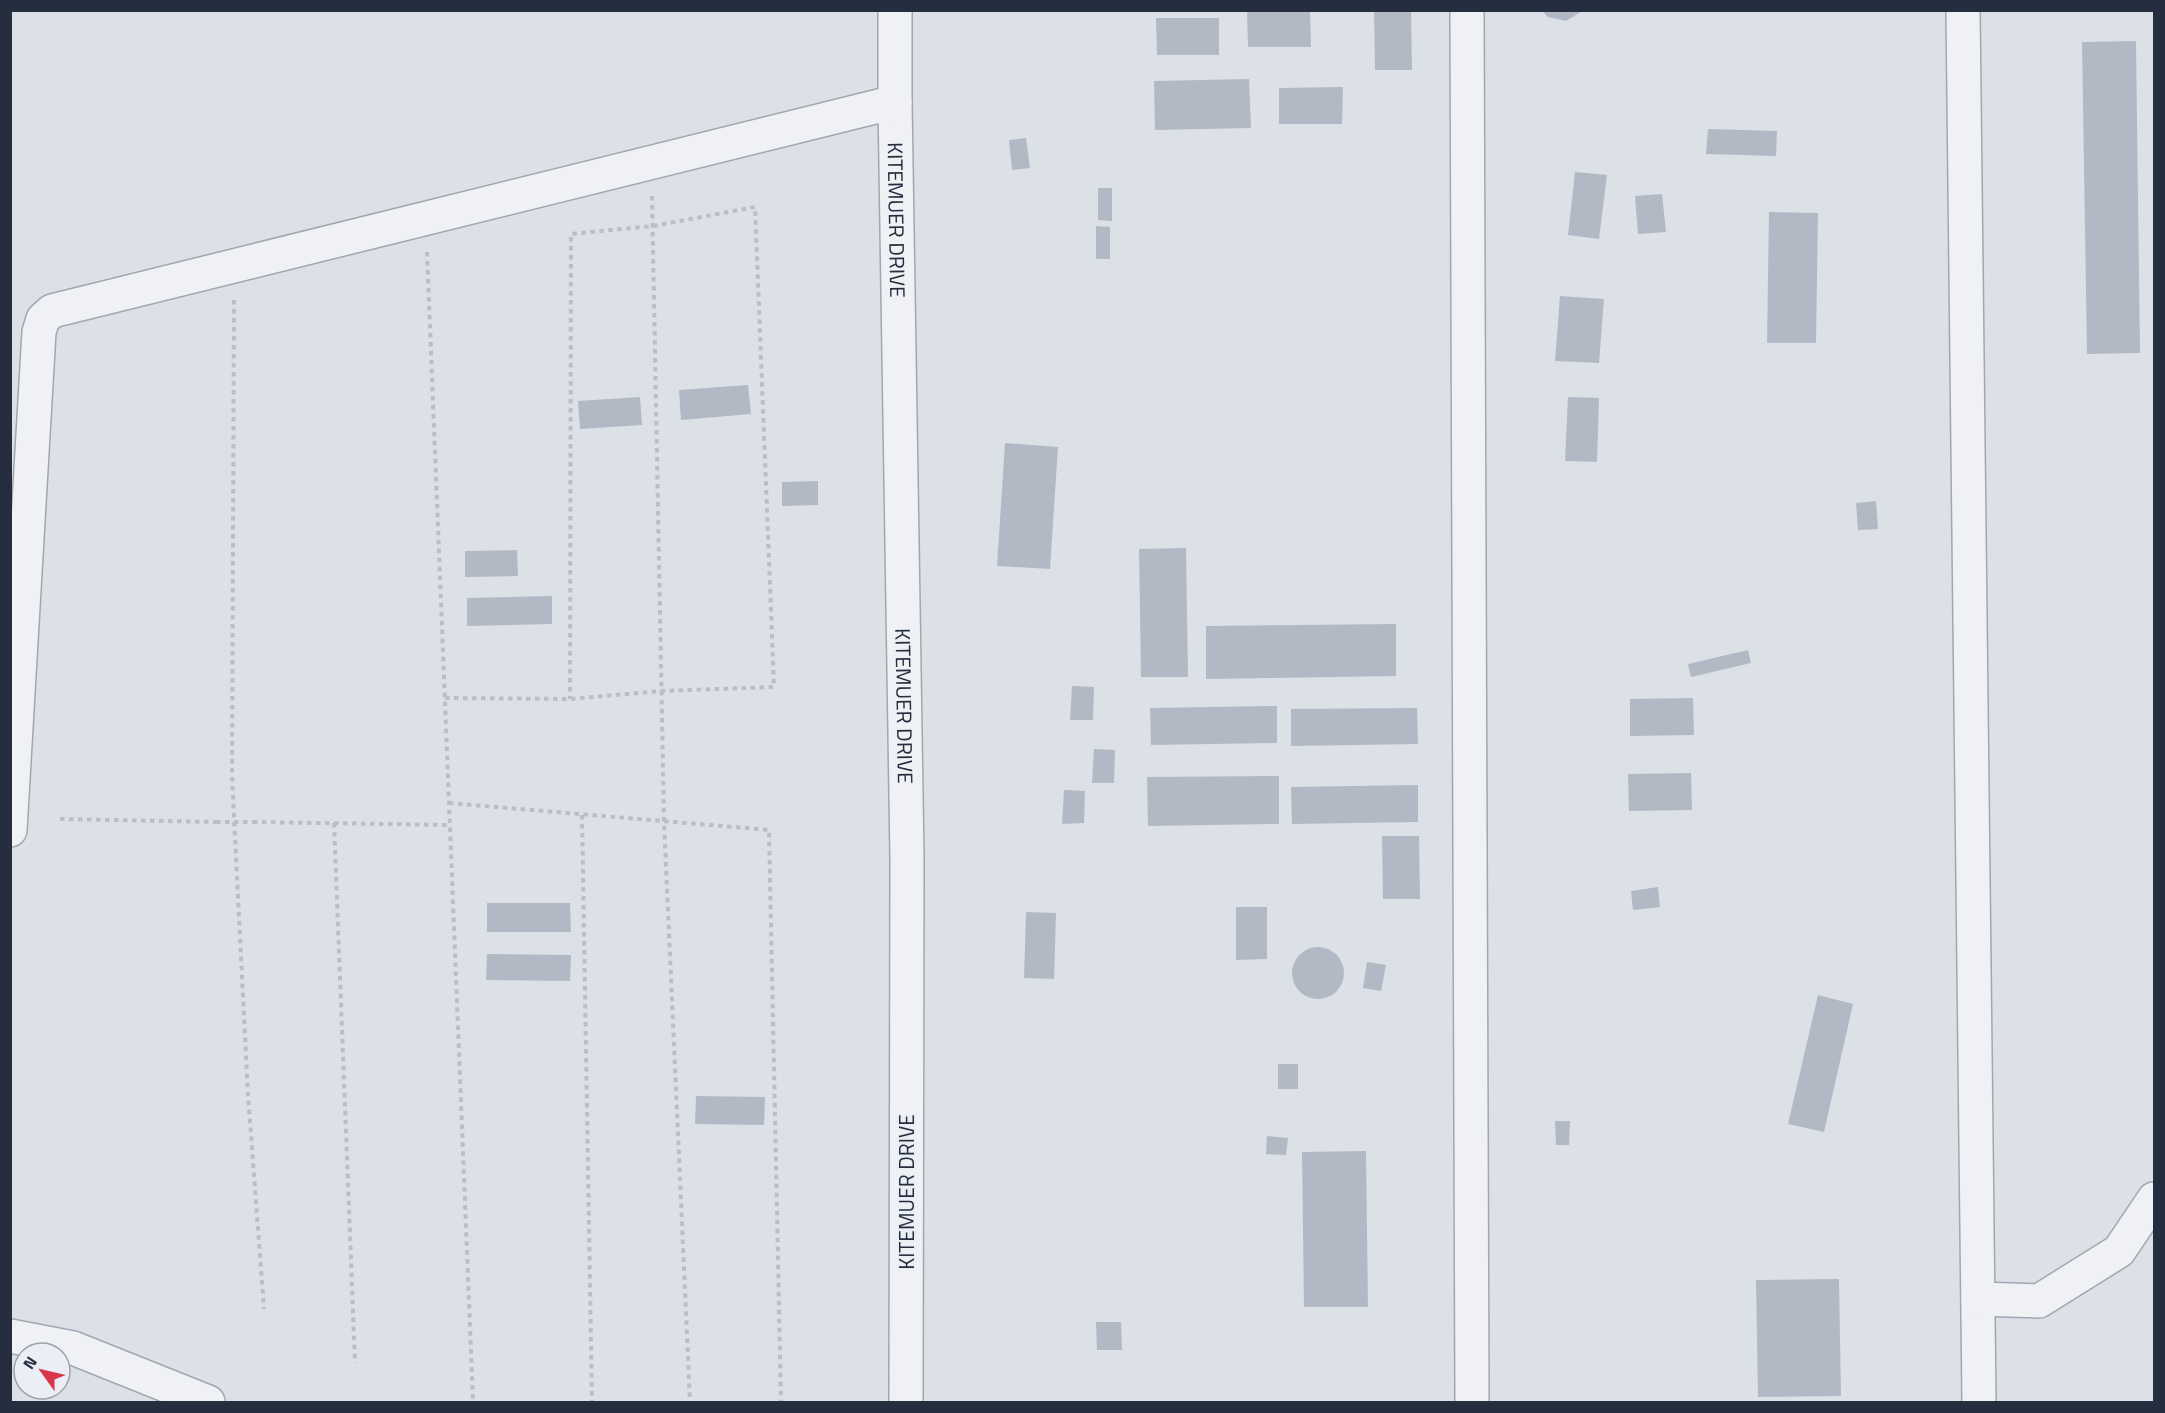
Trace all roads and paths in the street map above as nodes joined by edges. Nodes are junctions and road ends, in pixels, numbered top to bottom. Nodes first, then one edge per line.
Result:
1 (895, 10) edge
2 (1467, 10) edge
3 (1963, 10) edge
4 (895, 102) junction
5 (652, 162) junction
6 (425, 219) junction
7 (652, 226) junction
8 (234, 266) junction
9 (661, 691) junction
10 (445, 698) junction
11 (570, 699) junction
12 (449, 803) junction
13 (582, 815) junction
14 (60, 819) dead end
15 (664, 821) junction
16 (334, 823) junction
17 (450, 825) junction
18 (10, 830) edge
19 (2154, 1199) edge
20 (1978, 1299) junction
21 (264, 1309) dead end
22 (10, 1336) edge
23 (355, 1364) dead end
24 (208, 1402) edge
25 (473, 1402) edge
26 (592, 1402) edge
27 (690, 1402) edge
28 (781, 1402) edge
29 (906, 1402) edge
30 (1472, 1402) edge
31 (1979, 1402) edge

1 - 4 street, KITEMUER DRIVE
2 - 30 street
3 - 20 street
4 - 5 street
4 - 29 street, KITEMUER DRIVE
5 - 6 street
5 - 7 path
6 - 8 street
6 - 10 path
7 - 9 path
7 - 9 path
7 - 11 path
8 - 18 street
8 - 21 path
9 - 11 path
9 - 15 path
10 - 11 path
10 - 12 path
12 - 13 path
12 - 17 path
13 - 15 path
13 - 26 path
14 - 16 path, bridge
15 - 27 path
15 - 28 path
16 - 17 path
16 - 23 path
17 - 25 path
19 - 20 street
20 - 31 street
22 - 24 street

